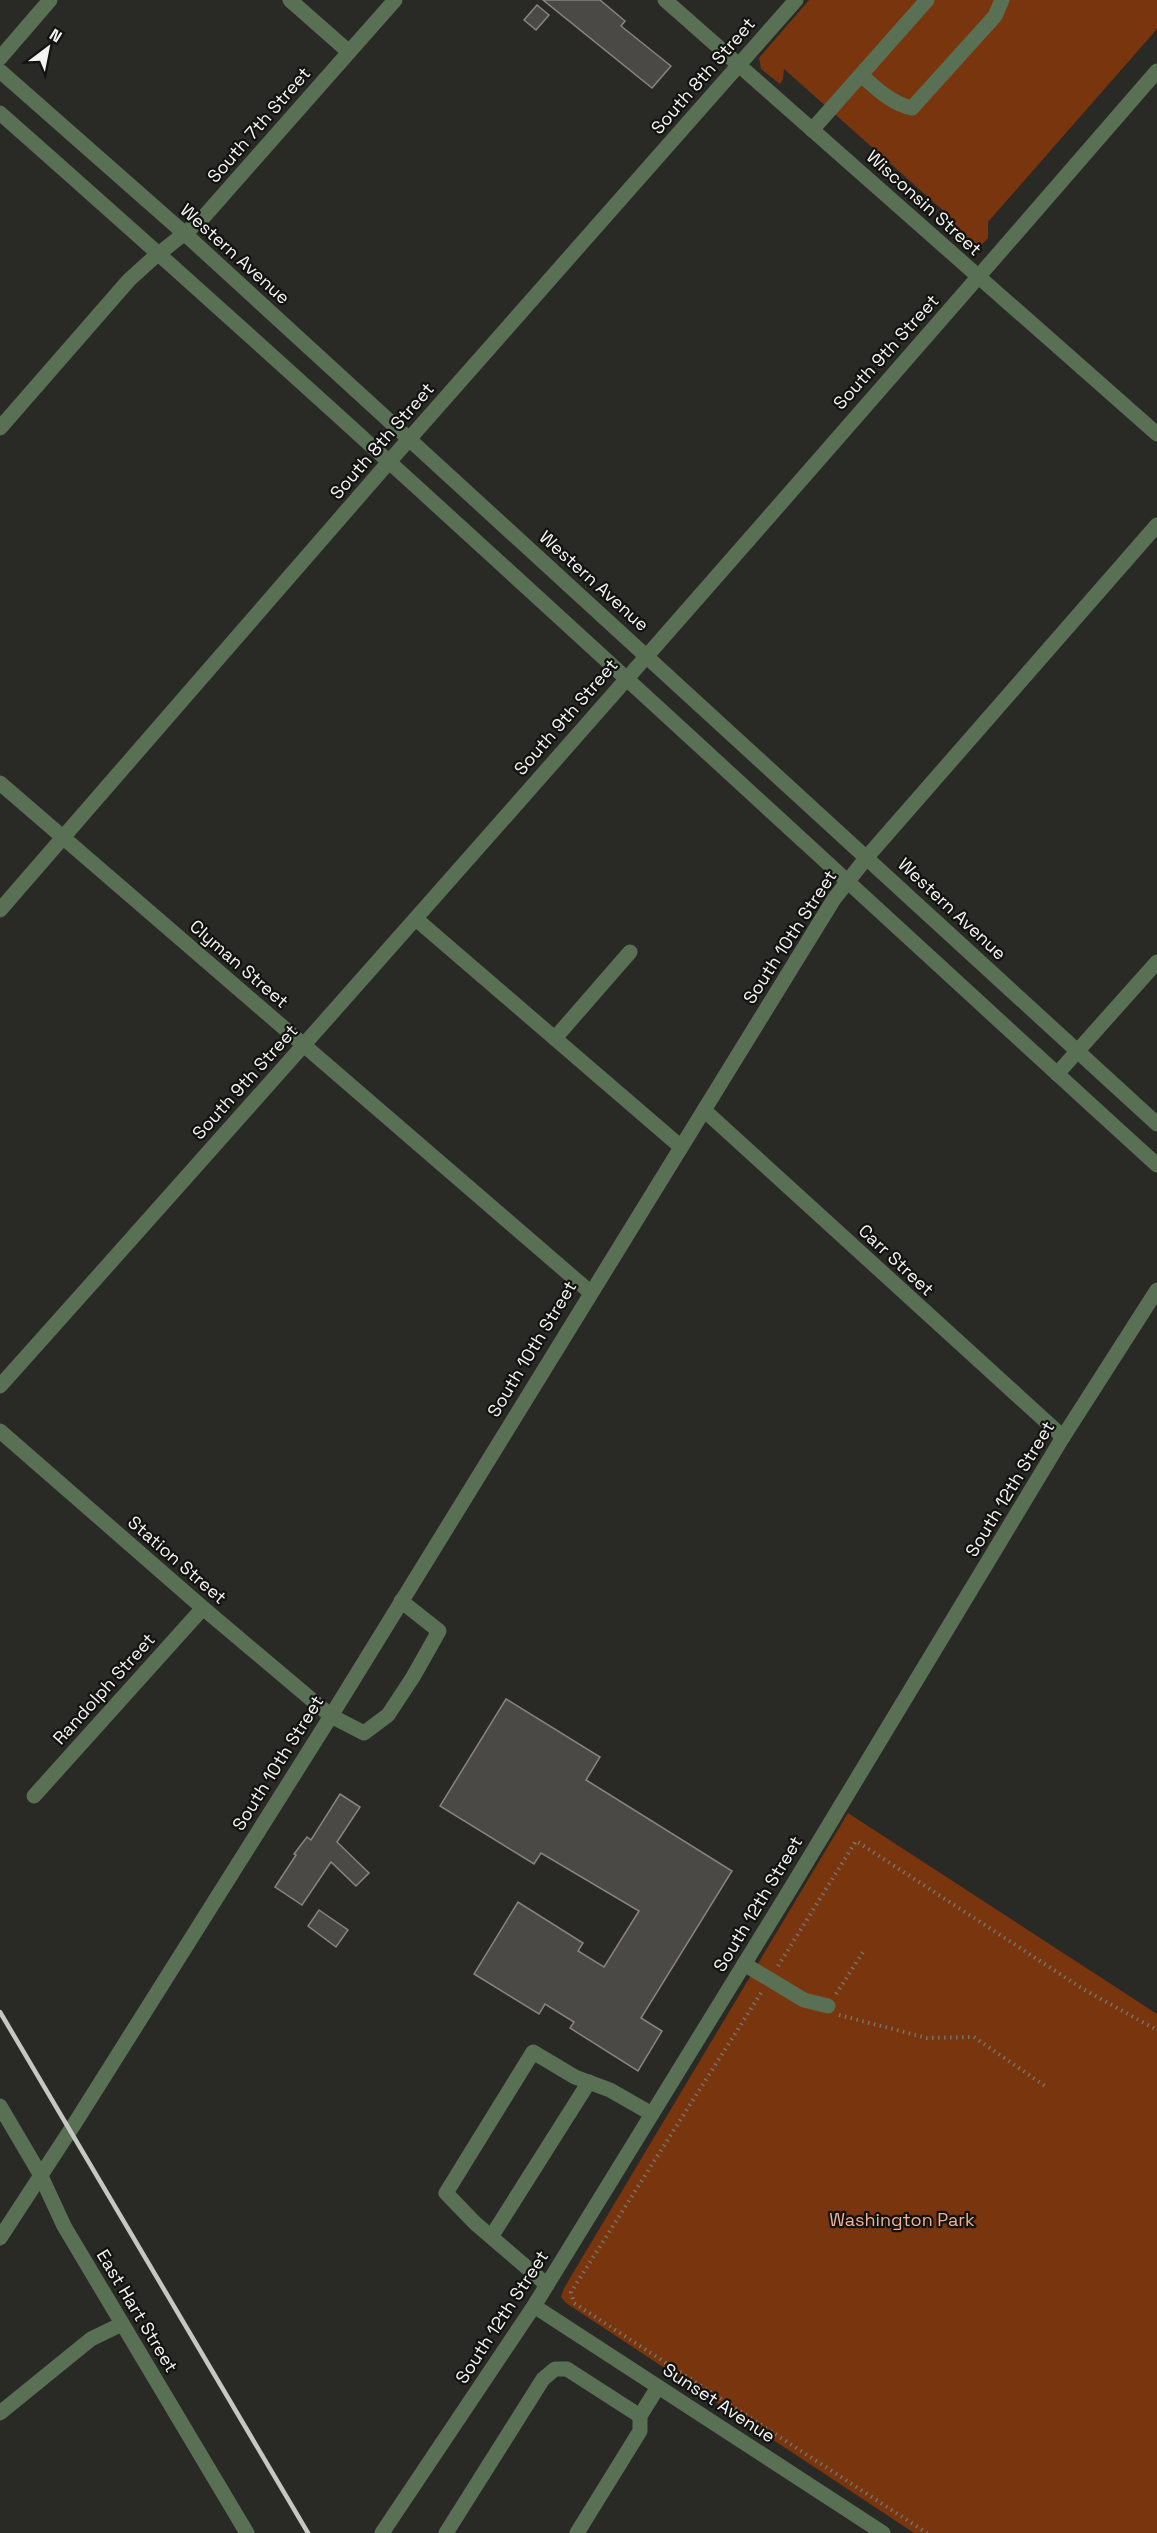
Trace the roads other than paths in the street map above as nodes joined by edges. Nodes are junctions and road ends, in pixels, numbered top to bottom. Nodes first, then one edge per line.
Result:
1 (50, 0) edge
2 (290, 0) edge
3 (395, 0) edge
4 (665, 0) edge
5 (796, 0) edge
6 (927, 0) edge
7 (1002, 0) edge
8 (349, 52) junction
9 (0, 58) edge
10 (739, 64) junction
11 (0, 71) edge
12 (1157, 71) edge
13 (861, 75) junction
14 (0, 113) edge
15 (812, 130) junction
16 (184, 233) junction
17 (159, 253) junction
18 (976, 277) junction
19 (0, 428) edge
20 (1157, 434) edge
21 (409, 440) junction
22 (388, 463) junction
23 (1157, 525) edge
24 (646, 655) junction
25 (627, 677) junction
26 (0, 783) edge
27 (64, 838) junction
28 (867, 857) junction
29 (847, 882) junction
30 (0, 910) edge
31 (416, 918) junction
32 (630, 952) dead end
33 (1157, 962) edge
34 (556, 1037) junction
35 (303, 1046) junction
36 (1078, 1051) junction
37 (1057, 1074) junction
38 (704, 1110) junction
39 (1157, 1124) edge
40 (681, 1147) junction
41 (1157, 1165) edge
42 (1157, 1290) edge
43 (590, 1292) junction
44 (0, 1386) edge
45 (0, 1431) edge
46 (1063, 1437) junction
47 (401, 1601) junction
48 (203, 1608) junction
49 (331, 1716) junction
50 (34, 1796) dead end
51 (744, 1964) junction
52 (828, 2006) road end
53 (589, 2082) junction
54 (0, 2106) edge
55 (652, 2114) junction
56 (40, 2174) junction
57 (491, 2237) junction
58 (0, 2238) edge
59 (547, 2285) junction
60 (534, 2306) junction
61 (122, 2324) junction
62 (658, 2387) junction
63 (0, 2413) edge
64 (640, 2416) junction
65 (247, 2533) edge
66 (382, 2533) edge
67 (446, 2533) edge
68 (577, 2533) edge
69 (883, 2533) edge

1 - 9 street
2 - 8 street
3 - 8 street, South 7th Street
4 - 10 street, Wisconsin Street
5 - 10 street, South 8th Street
6 - 13 street
7 - 13 street
8 - 16 street, South 7th Street
10 - 15 street, Wisconsin Street
10 - 21 street, South 8th Street
11 - 16 street, Western Avenue
12 - 18 street, South 9th Street
13 - 15 street
14 - 17 street
15 - 18 street, Wisconsin Street
16 - 17 street, South 7th Street
16 - 21 street, Western Avenue
17 - 19 street, South 7th Street
17 - 22 street
18 - 20 street, Wisconsin Street
18 - 24 street, South 9th Street
21 - 22 street, South 8th Street
21 - 24 street, Western Avenue
22 - 25 street
22 - 27 street, South 8th Street
23 - 28 street, South 10th Street
24 - 25 street, South 9th Street
24 - 28 street, Western Avenue
25 - 29 street
25 - 31 street, South 9th Street
26 - 27 street, Clyman Street
27 - 30 street, South 8th Street
27 - 35 street, Clyman Street
28 - 29 street, South 10th Street
28 - 36 street, Western Avenue
29 - 37 street
29 - 38 street, South 10th Street
31 - 34 street
31 - 35 street, South 9th Street
32 - 34 street
33 - 36 street
34 - 40 street
35 - 43 street, Clyman Street
35 - 44 street, South 9th Street
36 - 37 street
36 - 39 street, Western Avenue
37 - 41 street
38 - 40 street, South 10th Street
38 - 46 street, Carr Street
40 - 43 street, South 10th Street
42 - 46 street, South 12th Street
43 - 47 street, South 10th Street
45 - 48 street, Station Street
46 - 51 street, South 12th Street
47 - 49 street, South 10th Street
47 - 49 street, Station Street
48 - 49 street, Station Street
48 - 50 street, Randolph Street
49 - 56 street, South 10th Street
51 - 52 street
51 - 55 street, South 12th Street
53 - 55 street
53 - 57 street
53 - 57 street
54 - 56 street, East Hart Street
55 - 59 street, South 12th Street
56 - 58 street, South 10th Street
56 - 61 street, East Hart Street
57 - 59 street
59 - 60 street, South 12th Street
60 - 62 street, Sunset Avenue
60 - 66 street, South 12th Street
61 - 63 street
61 - 65 street, East Hart Street
62 - 64 street
62 - 69 street, Sunset Avenue
64 - 67 street
64 - 68 street

